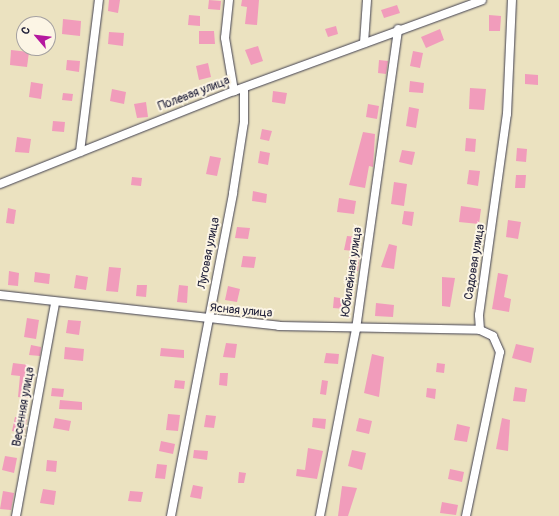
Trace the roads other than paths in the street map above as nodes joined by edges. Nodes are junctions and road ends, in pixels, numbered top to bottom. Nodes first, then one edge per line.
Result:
1 (99, 0) edge
2 (229, 0) edge
3 (367, 0) edge
4 (482, 0) edge
5 (512, 0) edge
6 (398, 29) junction
7 (364, 43) junction
8 (244, 88) junction
9 (234, 91) junction
10 (80, 152) junction
11 (0, 184) edge
12 (0, 295) edge
13 (55, 303) junction
14 (208, 320) junction
15 (356, 329) junction
16 (480, 330) junction
17 (16, 516) edge
18 (171, 516) edge
19 (320, 516) edge
20 (466, 516) edge

1 - 10 street
2 - 9 street
3 - 7 street
4 - 6 street, Полевая улица
5 - 16 street, Садовая улица
6 - 7 street, Полевая улица
6 - 15 street, Юбилейная улица
7 - 8 street, Полевая улица
8 - 9 street, Полевая улица
8 - 14 street, Луговая улица
9 - 10 street, Полевая улица
10 - 11 street, Полевая улица
12 - 13 street, Ясная улица
13 - 14 street, Ясная улица
13 - 17 street, Весенняя улица
14 - 15 street, Ясная улица
14 - 18 street, Луговая улица
15 - 16 street, Ясная улица
15 - 19 street, Юбилейная улица
16 - 20 street

